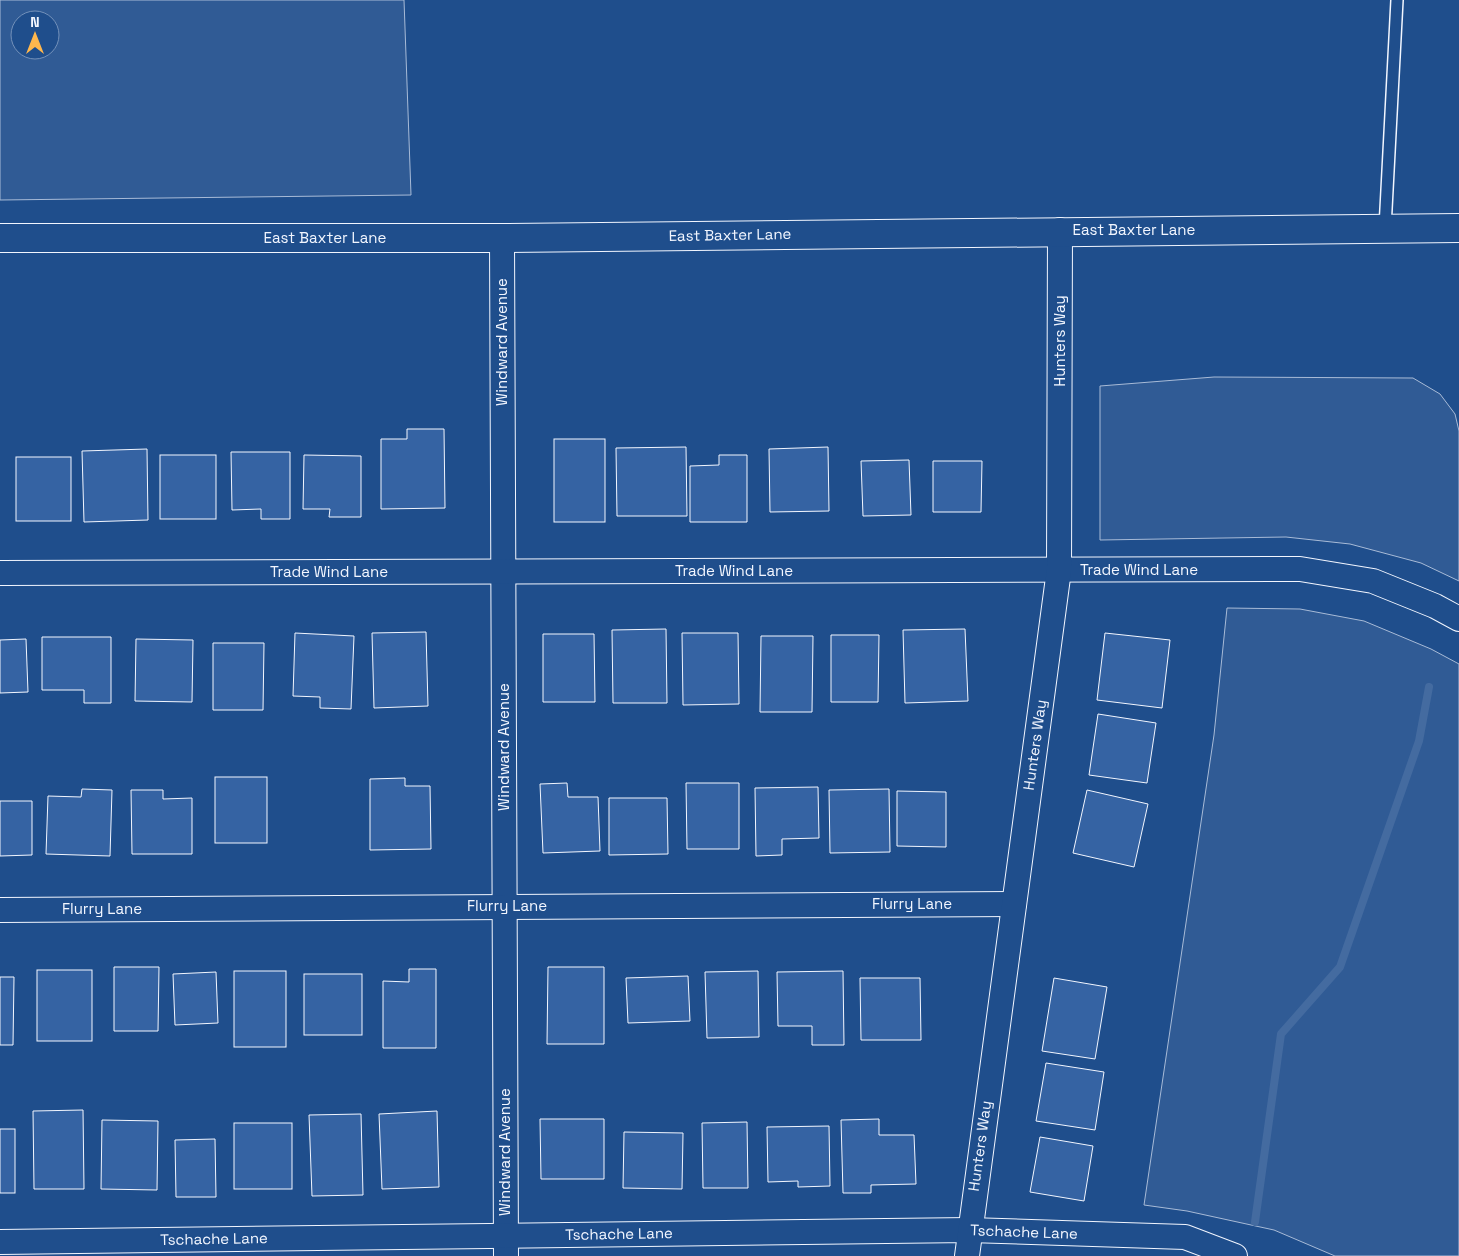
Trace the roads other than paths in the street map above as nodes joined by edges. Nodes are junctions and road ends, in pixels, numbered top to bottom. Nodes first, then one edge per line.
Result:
1 (1397, 0) edge
2 (1386, 228) junction
3 (1459, 228) edge
4 (1060, 230) junction
5 (0, 238) edge
6 (502, 238) junction
7 (1059, 570) junction
8 (503, 572) junction
9 (0, 573) edge
10 (1459, 619) edge
11 (1014, 904) junction
12 (504, 906) junction
13 (0, 910) edge
14 (969, 1230) junction
15 (0, 1242) edge
16 (506, 1246) edge
17 (967, 1256) edge
18 (1235, 1256) edge

1 - 2 lane
2 - 3 main road, East Baxter Lane
2 - 4 main road, East Baxter Lane
4 - 6 main road, East Baxter Lane
4 - 7 street, Hunters Way
5 - 6 main road, East Baxter Lane
6 - 8 street, Windward Avenue
7 - 8 street, Trade Wind Lane
7 - 10 street, Trade Wind Lane
7 - 11 street, Hunters Way
8 - 9 street, Trade Wind Lane
8 - 12 street, Windward Avenue
11 - 12 street, Flurry Lane
11 - 14 street, Hunters Way
12 - 13 street, Flurry Lane
12 - 16 street, Windward Avenue
14 - 16 street, Tschache Lane
14 - 17 street, Hunters Way
14 - 18 street, Tschache Lane
15 - 16 street, Tschache Lane

